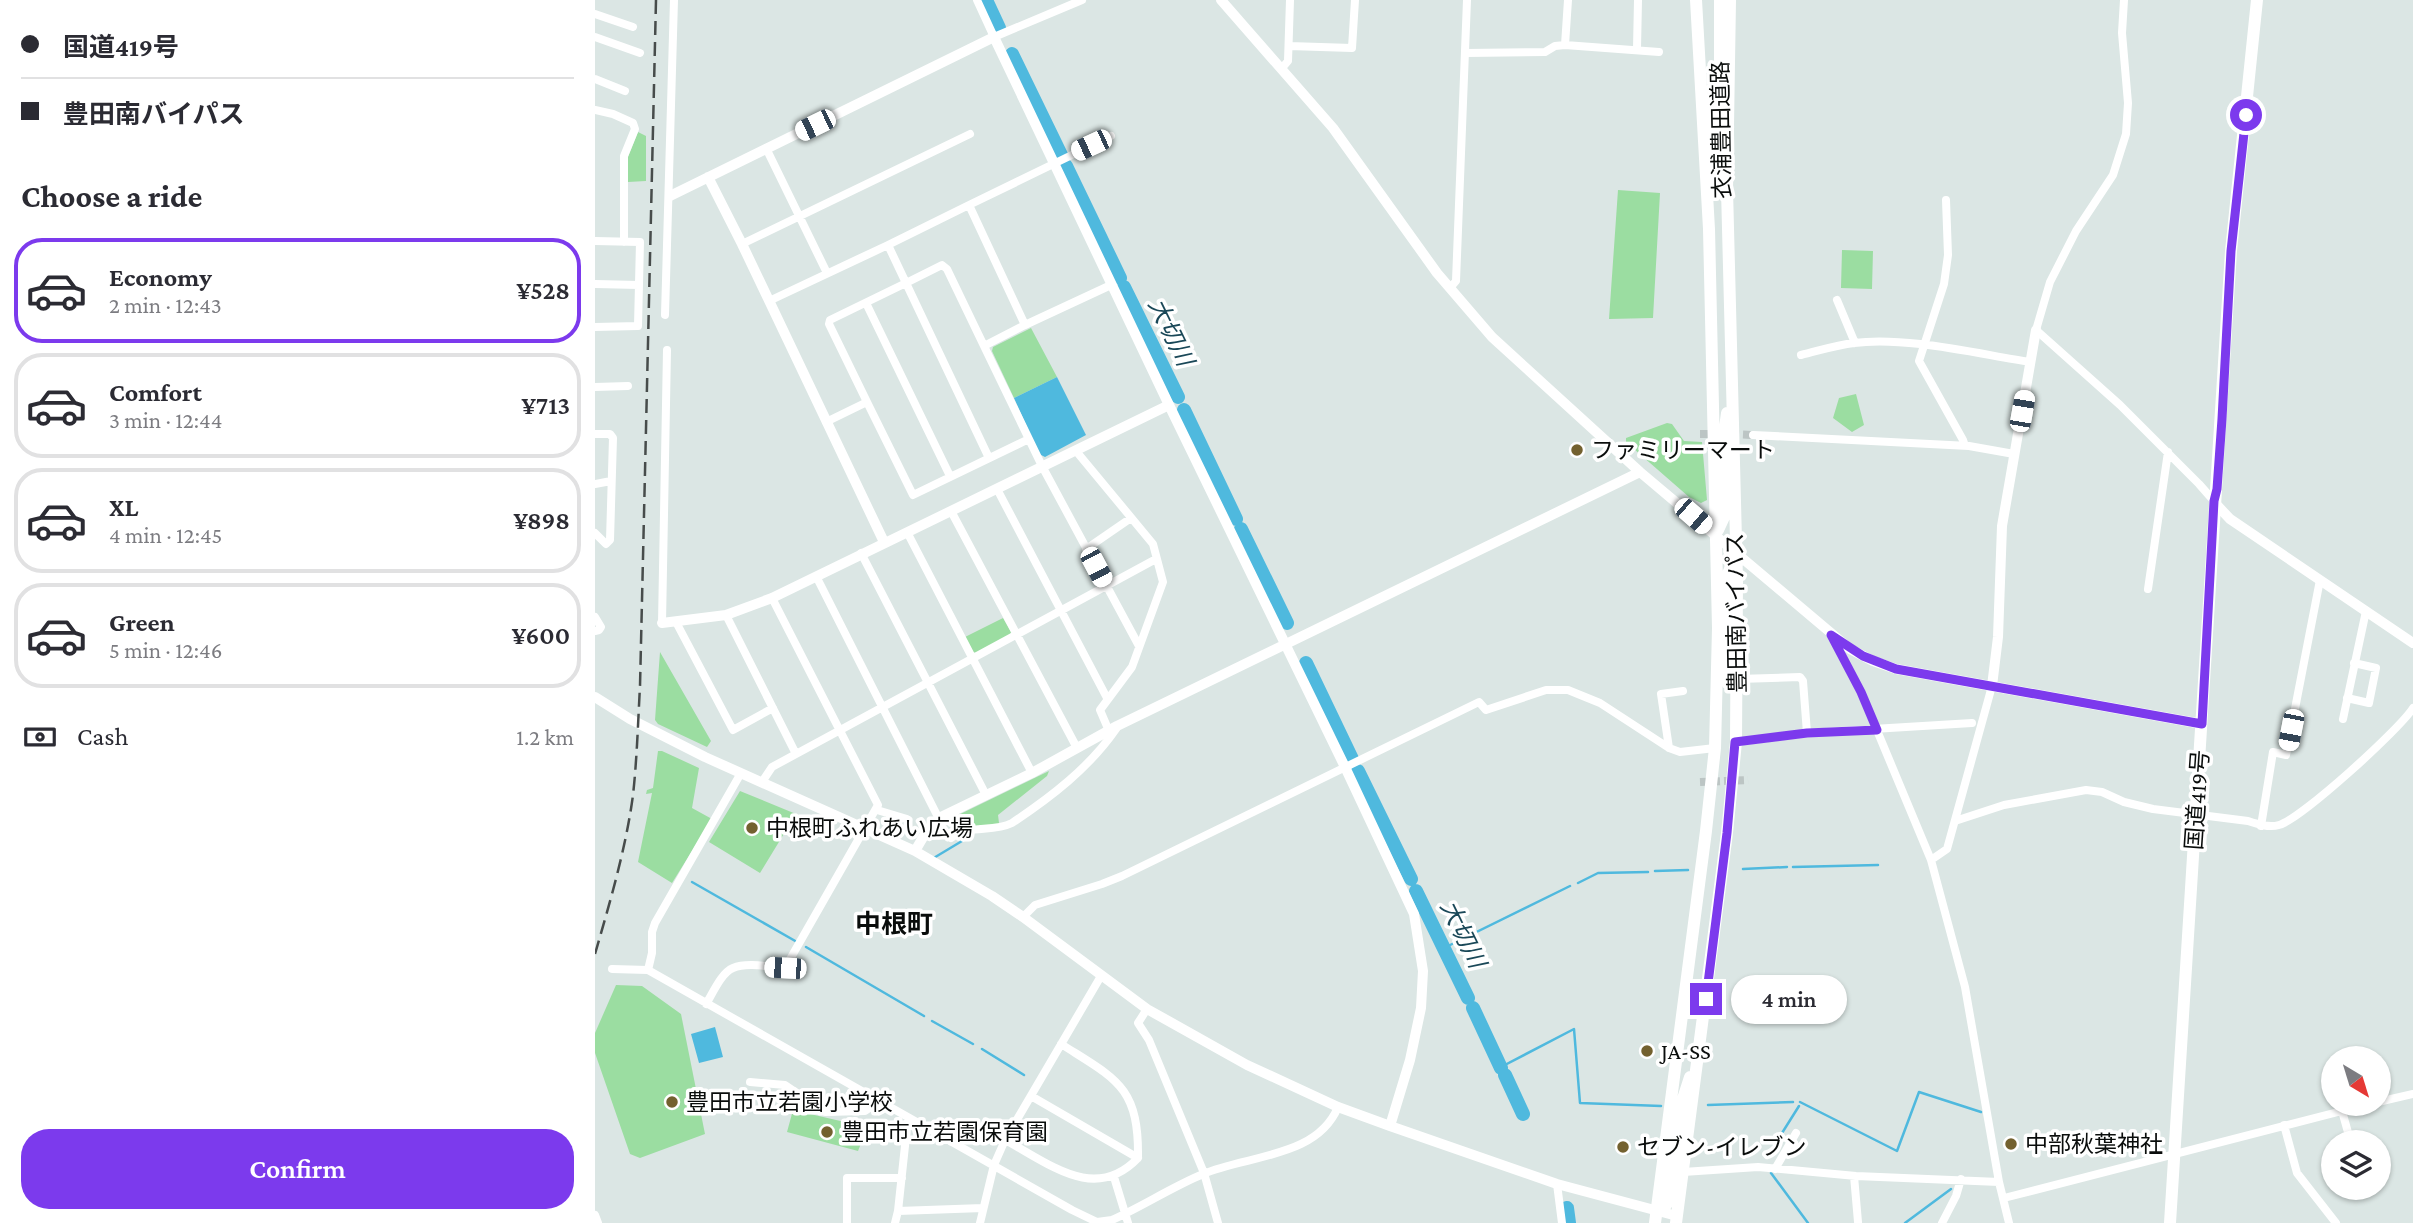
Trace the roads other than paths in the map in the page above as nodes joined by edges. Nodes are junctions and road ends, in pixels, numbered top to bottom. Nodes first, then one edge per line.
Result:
1 (674, 0) edge
2 (977, 0) edge
3 (1082, 0) edge
4 (1221, 0) edge
5 (1290, 0) edge
6 (1355, 0) edge
7 (1467, 0) edge
8 (1567, 0) edge
9 (1638, 0) edge
10 (1696, 0) edge
11 (1714, 0) edge
12 (1720, 0) edge
13 (1730, 0) edge
14 (2124, 0) edge
15 (2257, 0) edge
16 (595, 15) edge
17 (633, 27) dead end
18 (595, 37) edge
19 (994, 37) junction
20 (1716, 37) junction
21 (1565, 45) junction
22 (1289, 46) junction
23 (1637, 49) junction
24 (1658, 52) dead end
25 (640, 53) dead end
26 (1466, 53) junction
27 (1282, 68) junction
28 (595, 79) edge
29 (625, 91) dead end
30 (595, 110) edge
31 (970, 134) dead end
32 (1111, 135) dead end
33 (766, 148) junction
34 (1053, 163) junction
35 (708, 177) junction
36 (670, 196) junction
37 (1945, 200) dead end
38 (968, 205) junction
39 (799, 216) junction
40 (1709, 229) junction
41 (595, 242) edge
42 (624, 242) junction
43 (742, 243) junction
44 (888, 245) junction
45 (1730, 260) junction
46 (827, 273) junction
47 (906, 283) junction
48 (595, 285) edge
49 (639, 285) junction
50 (1111, 285) junction
51 (1450, 288) junction
52 (1837, 300) dead end
53 (769, 301) junction
54 (866, 303) junction
55 (665, 314) dead end
56 (1025, 326) junction
57 (595, 327) edge
58 (2036, 330) junction
59 (1855, 343) junction
60 (1923, 345) junction
61 (984, 346) junction
62 (667, 349) dead end
63 (1801, 355) dead end
64 (2031, 362) junction
65 (628, 386) dead end
66 (595, 387) edge
67 (1732, 389) junction
68 (867, 402) junction
69 (1169, 405) junction
70 (826, 422) junction
71 (595, 434) edge
72 (1753, 435) tunnel mouth
73 (1029, 439) junction
74 (1965, 446) junction
75 (1076, 451) junction
76 (2168, 452) junction
77 (2014, 454) junction
78 (989, 458) junction
79 (1042, 466) junction
80 (1640, 472) junction
81 (950, 476) junction
82 (611, 481) junction
83 (595, 484) edge
84 (997, 489) junction
85 (2214, 501) junction
86 (951, 511) junction
87 (1131, 518) junction
88 (907, 532) junction
89 (1712, 532) junction
90 (595, 533) edge
91 (884, 542) junction
92 (1086, 549) junction
93 (861, 553) junction
94 (1156, 559) junction
95 (1739, 559) junction
96 (816, 576) junction
97 (2320, 580) junction
98 (1105, 585) junction
99 (2148, 589) dead end
100 (772, 598) junction
101 (1061, 611) junction
102 (2366, 611) junction
103 (726, 615) junction
104 (595, 617) edge
105 (676, 622) junction
106 (662, 623) joint
107 (597, 631) edge
108 (1017, 635) junction
109 (1831, 635) junction
110 (2413, 643) edge
111 (1285, 644) junction
112 (1139, 646) junction
113 (973, 659) junction
114 (2354, 663) junction
115 (1738, 679) junction
116 (927, 684) junction
117 (1992, 686) junction
118 (1683, 691) dead end
119 (595, 697) edge
120 (1107, 698) junction
121 (2347, 698) junction
122 (1717, 702) junction
123 (884, 707) junction
124 (773, 708) junction
125 (2413, 708) edge
126 (2343, 719) dead end
127 (1972, 723) dead end
128 (2202, 724) junction
129 (1113, 729) junction
130 (1877, 730) junction
131 (841, 731) junction
132 (1807, 733) junction
133 (1735, 742) junction
134 (1077, 748) junction
135 (1669, 748) junction
136 (1715, 748) junction
137 (796, 754) junction
138 (1345, 766) junction
139 (1032, 772) junction
140 (741, 773) junction
141 (762, 782) junction
142 (986, 795) junction
143 (877, 810) junction
144 (2195, 813) junction
145 (941, 817) junction
146 (907, 820) dead end
147 (1955, 821) junction
148 (2261, 826) junction
149 (865, 828) junction
150 (951, 838) dead end
151 (915, 851) junction
152 (1931, 860) junction
153 (1023, 917) junction
154 (611, 969) dead end
155 (648, 970) junction
156 (1101, 976) junction
157 (706, 1004) junction
158 (1147, 1009) junction
159 (1061, 1044) junction
160 (1699, 1052) junction
161 (750, 1082) dead end
162 (2413, 1094) edge
163 (1031, 1096) junction
164 (876, 1099) junction
165 (2391, 1099) edge
166 (1338, 1107) junction
167 (2321, 1116) edge
168 (908, 1118) junction
169 (2284, 1125) junction
170 (1390, 1126) junction
171 (1796, 1133) dead end
172 (1005, 1140) junction
173 (2174, 1154) junction
174 (1138, 1157) junction
175 (994, 1165) junction
176 (1776, 1169) junction
177 (1683, 1172) junction
178 (1204, 1173) junction
179 (1854, 1176) junction
180 (1114, 1177) junction
181 (902, 1178) junction
182 (1961, 1179) junction
183 (1999, 1182) junction
184 (1557, 1184) junction
185 (2004, 1198) junction
186 (983, 1208) junction
187 (898, 1212) junction
188 (1126, 1213) junction
189 (595, 1215) edge
190 (1656, 1217) edge
191 (1677, 1220) edge
192 (1217, 1222) edge
193 (1858, 1222) edge
194 (598, 1223) edge
195 (848, 1223) edge
196 (895, 1223) edge
197 (980, 1223) edge
198 (1128, 1223) edge
199 (1562, 1223) edge
200 (1942, 1223) edge
201 (2010, 1223) edge
202 (2170, 1223) edge
203 (2336, 1223) edge

1 - 36 street
2 - 19 street
3 - 19 street
4 - 27 street
5 - 22 street
6 - 22 street
7 - 26 street
8 - 21 street
9 - 23 street
10 - 40 highway, 豊田南バイパス
11 - 20 highway, 衣浦豊田道路
12 - 20 highway, 衣浦豊田道路
13 - 45 highway, 豊田南バイパス
14 - 58 street
15 - 85 highway, 国道419号
16 - 17 street
18 - 25 street
19 - 33 street
19 - 34 street
20 - 40 highway, 衣浦豊田道路
20 - 45 highway, 衣浦豊田道路
21 - 23 street
21 - 26 street
22 - 27 street
23 - 24 street
26 - 51 street
27 - 51 street
28 - 29 street
30 - 42 street
31 - 39 street
32 - 34 street
33 - 35 street
33 - 39 street
34 - 38 street
34 - 50 street
35 - 36 street
35 - 43 street
36 - 55 street
37 - 60 street
38 - 44 street
38 - 56 street
39 - 43 street
39 - 46 street
40 - 89 highway, 豊田南バイパス
41 - 42 street
42 - 49 street
43 - 53 street
44 - 46 street
44 - 47 street
45 - 67 highway, 豊田南バイパス
46 - 53 street
47 - 54 street
47 - 61 street
47 - 78 street
48 - 49 street
49 - 57 street
50 - 56 street
50 - 69 street
51 - 80 street
52 - 59 street
53 - 70 street
54 - 68 street
54 - 81 street
56 - 61 street
58 - 64 street
58 - 76 street
59 - 60 street
59 - 63 street
60 - 64 street
60 - 74 street
61 - 73 street
62 - 106 street
64 - 77 street
65 - 66 street
67 - 89 highway
67 - 95 highway, 豊田南バイパス
68 - 70 street
68 - 81 street
69 - 75 street
69 - 111 street
70 - 91 street
71 - 82 street
72 - 74 street
73 - 78 street
73 - 79 street
74 - 77 street
75 - 79 street
75 - 87 street
76 - 85 street
76 - 99 street
77 - 117 street
78 - 81 street
79 - 84 street
79 - 92 street
80 - 89 street
80 - 111 street
82 - 83 street
82 - 90 street
84 - 86 street
84 - 101 street
85 - 97 street
85 - 128 highway, 国道419号
86 - 88 street
86 - 108 street
87 - 92 street
87 - 94 street
88 - 91 street
88 - 113 street
89 - 95 street
89 - 122 highway, 豊田南バイパス
91 - 93 street
92 - 98 street
93 - 96 street
93 - 116 street
94 - 98 street
94 - 112 street
95 - 109 street
95 - 115 highway, 豊田南バイパス
95 - 122 highway
96 - 100 street
96 - 123 street
97 - 102 street
97 - 148 street
98 - 101 street
98 - 112 street
100 - 103 street
100 - 131 street
101 - 108 street
101 - 120 street
102 - 110 street
102 - 114 street
103 - 105 street
103 - 124 street
104 - 107 street
105 - 106 street
105 - 124 street
108 - 113 street
108 - 134 street
109 - 117 street
109 - 130 street
111 - 129 street
111 - 138 street
112 - 120 street
113 - 116 street
113 - 139 street
114 - 121 street
114 - 121 street
115 - 132 street
115 - 133 highway, 豊田南バイパス
116 - 123 street
116 - 142 street
117 - 128 street
117 - 147 street
118 - 135 street
119 - 140 street
120 - 129 street
121 - 126 street
122 - 136 highway, 豊田南バイパス
123 - 131 street
123 - 145 street
124 - 137 street
125 - 148 street
127 - 130 street
128 - 144 highway, 国道419号
129 - 134 street
129 - 150 street
130 - 132 street
130 - 152 street
131 - 137 street
131 - 143 street
132 - 133 street
133 - 160 highway, 豊田南バイパス
134 - 139 street
135 - 136 street
135 - 138 street
136 - 190 highway, 豊田南バイパス
137 - 141 street
138 - 153 street
138 - 170 street
139 - 142 street
140 - 141 street
140 - 155 street
141 - 149 street
142 - 145 street
143 - 146 street
143 - 149 street
144 - 147 street
144 - 148 street
144 - 173 highway, 国道419号
145 - 151 street
147 - 152 street
149 - 151 street
149 - 157 street
151 - 153 street
152 - 183 street
153 - 156 street
154 - 155 street
155 - 157 street
156 - 158 street
156 - 159 street
157 - 164 street
158 - 166 street
158 - 178 street
159 - 163 street
159 - 174 street
160 - 177 highway, 豊田南バイパス
160 - 190 highway
161 - 164 street
162 - 165 street
163 - 172 street
163 - 174 street
164 - 168 street
166 - 170 street
166 - 178 street
167 - 169 street
168 - 175 street
168 - 181 street
169 - 173 street
169 - 203 street
170 - 184 street
171 - 176 street
172 - 175 street
172 - 180 street
173 - 185 street
173 - 202 highway, 国道419号
174 - 180 street
175 - 186 street
175 - 188 street
176 - 177 street
176 - 179 street
177 - 191 highway, 豊田南バイパス
178 - 188 street
178 - 192 street
179 - 182 street
179 - 193 street
180 - 188 street
181 - 187 street
181 - 195 street
182 - 183 street
182 - 200 street
183 - 185 street
184 - 190 street
184 - 199 street
185 - 201 street
186 - 187 street
186 - 197 street
187 - 196 street
188 - 198 street
189 - 194 street
190 - 191 street

